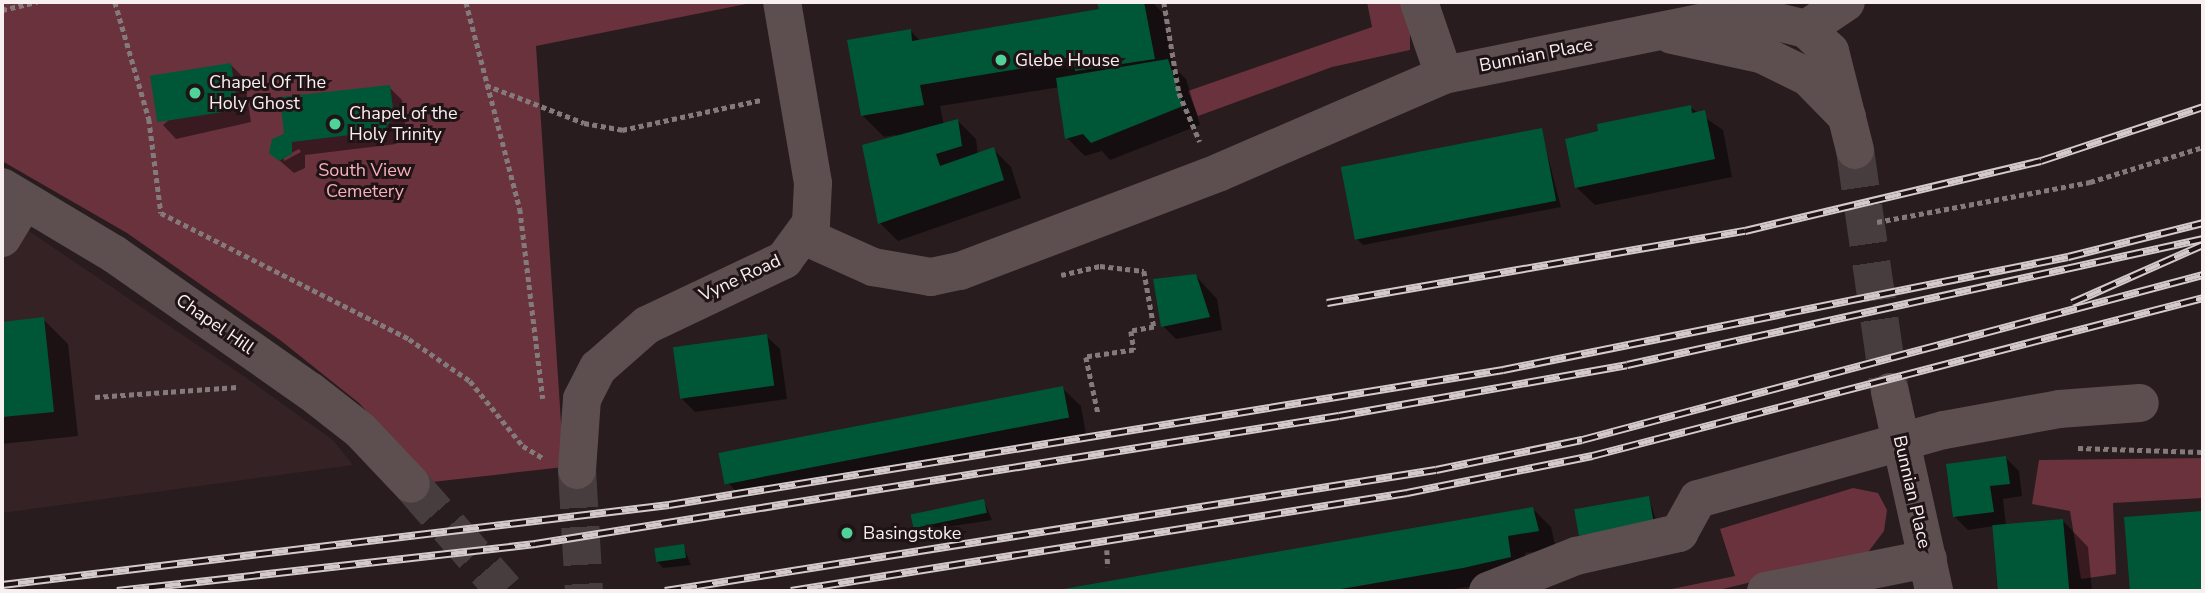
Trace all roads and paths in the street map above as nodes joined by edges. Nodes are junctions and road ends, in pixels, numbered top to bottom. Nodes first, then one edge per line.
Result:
1 (37, 2) edge
2 (116, 2) edge
3 (466, 2) edge
4 (782, 2) edge
5 (1164, 2) edge
6 (1419, 2) edge
7 (1846, 2) edge
8 (2, 10) edge
9 (1806, 29) junction
10 (1655, 33) junction
11 (1432, 81) junction
12 (486, 85) junction
13 (764, 89) dead end
14 (2203, 147) edge
15 (1220, 172) junction
16 (13, 194) edge
17 (1877, 222) dead end
18 (804, 236) junction
19 (2, 238) edge
20 (1147, 287) dead end
21 (239, 387) dead end
22 (1890, 392) tunnel mouth
23 (94, 397) dead end
24 (2140, 403) dead end
25 (544, 409) dead end
26 (1098, 413) dead end
27 (1899, 441) junction
28 (563, 459) joint
29 (411, 484) tunnel mouth
30 (1107, 550) dead end
31 (1108, 567) dead end
32 (1931, 575) edge
33 (1488, 591) edge
34 (1766, 591) edge

1 - 8 path
2 - 28 path
3 - 12 path
4 - 18 street, Vyne Road
5 - 15 path
6 - 11 street
7 - 9 street
9 - 10 street, Bunnian Place
9 - 10 street, Bunnian Place
10 - 11 street, Bunnian Place
11 - 15 street, Bunnian Place
12 - 13 path
12 - 25 path
14 - 17 path
15 - 18 street, Bunnian Place
16 - 19 street
16 - 29 street, Chapel Hill
18 - 28 street, Vyne Road
20 - 26 path
21 - 23 path
22 - 27 street, Bunnian Place
24 - 27 street
27 - 32 street, Bunnian Place
27 - 33 street
30 - 31 path
32 - 34 street

